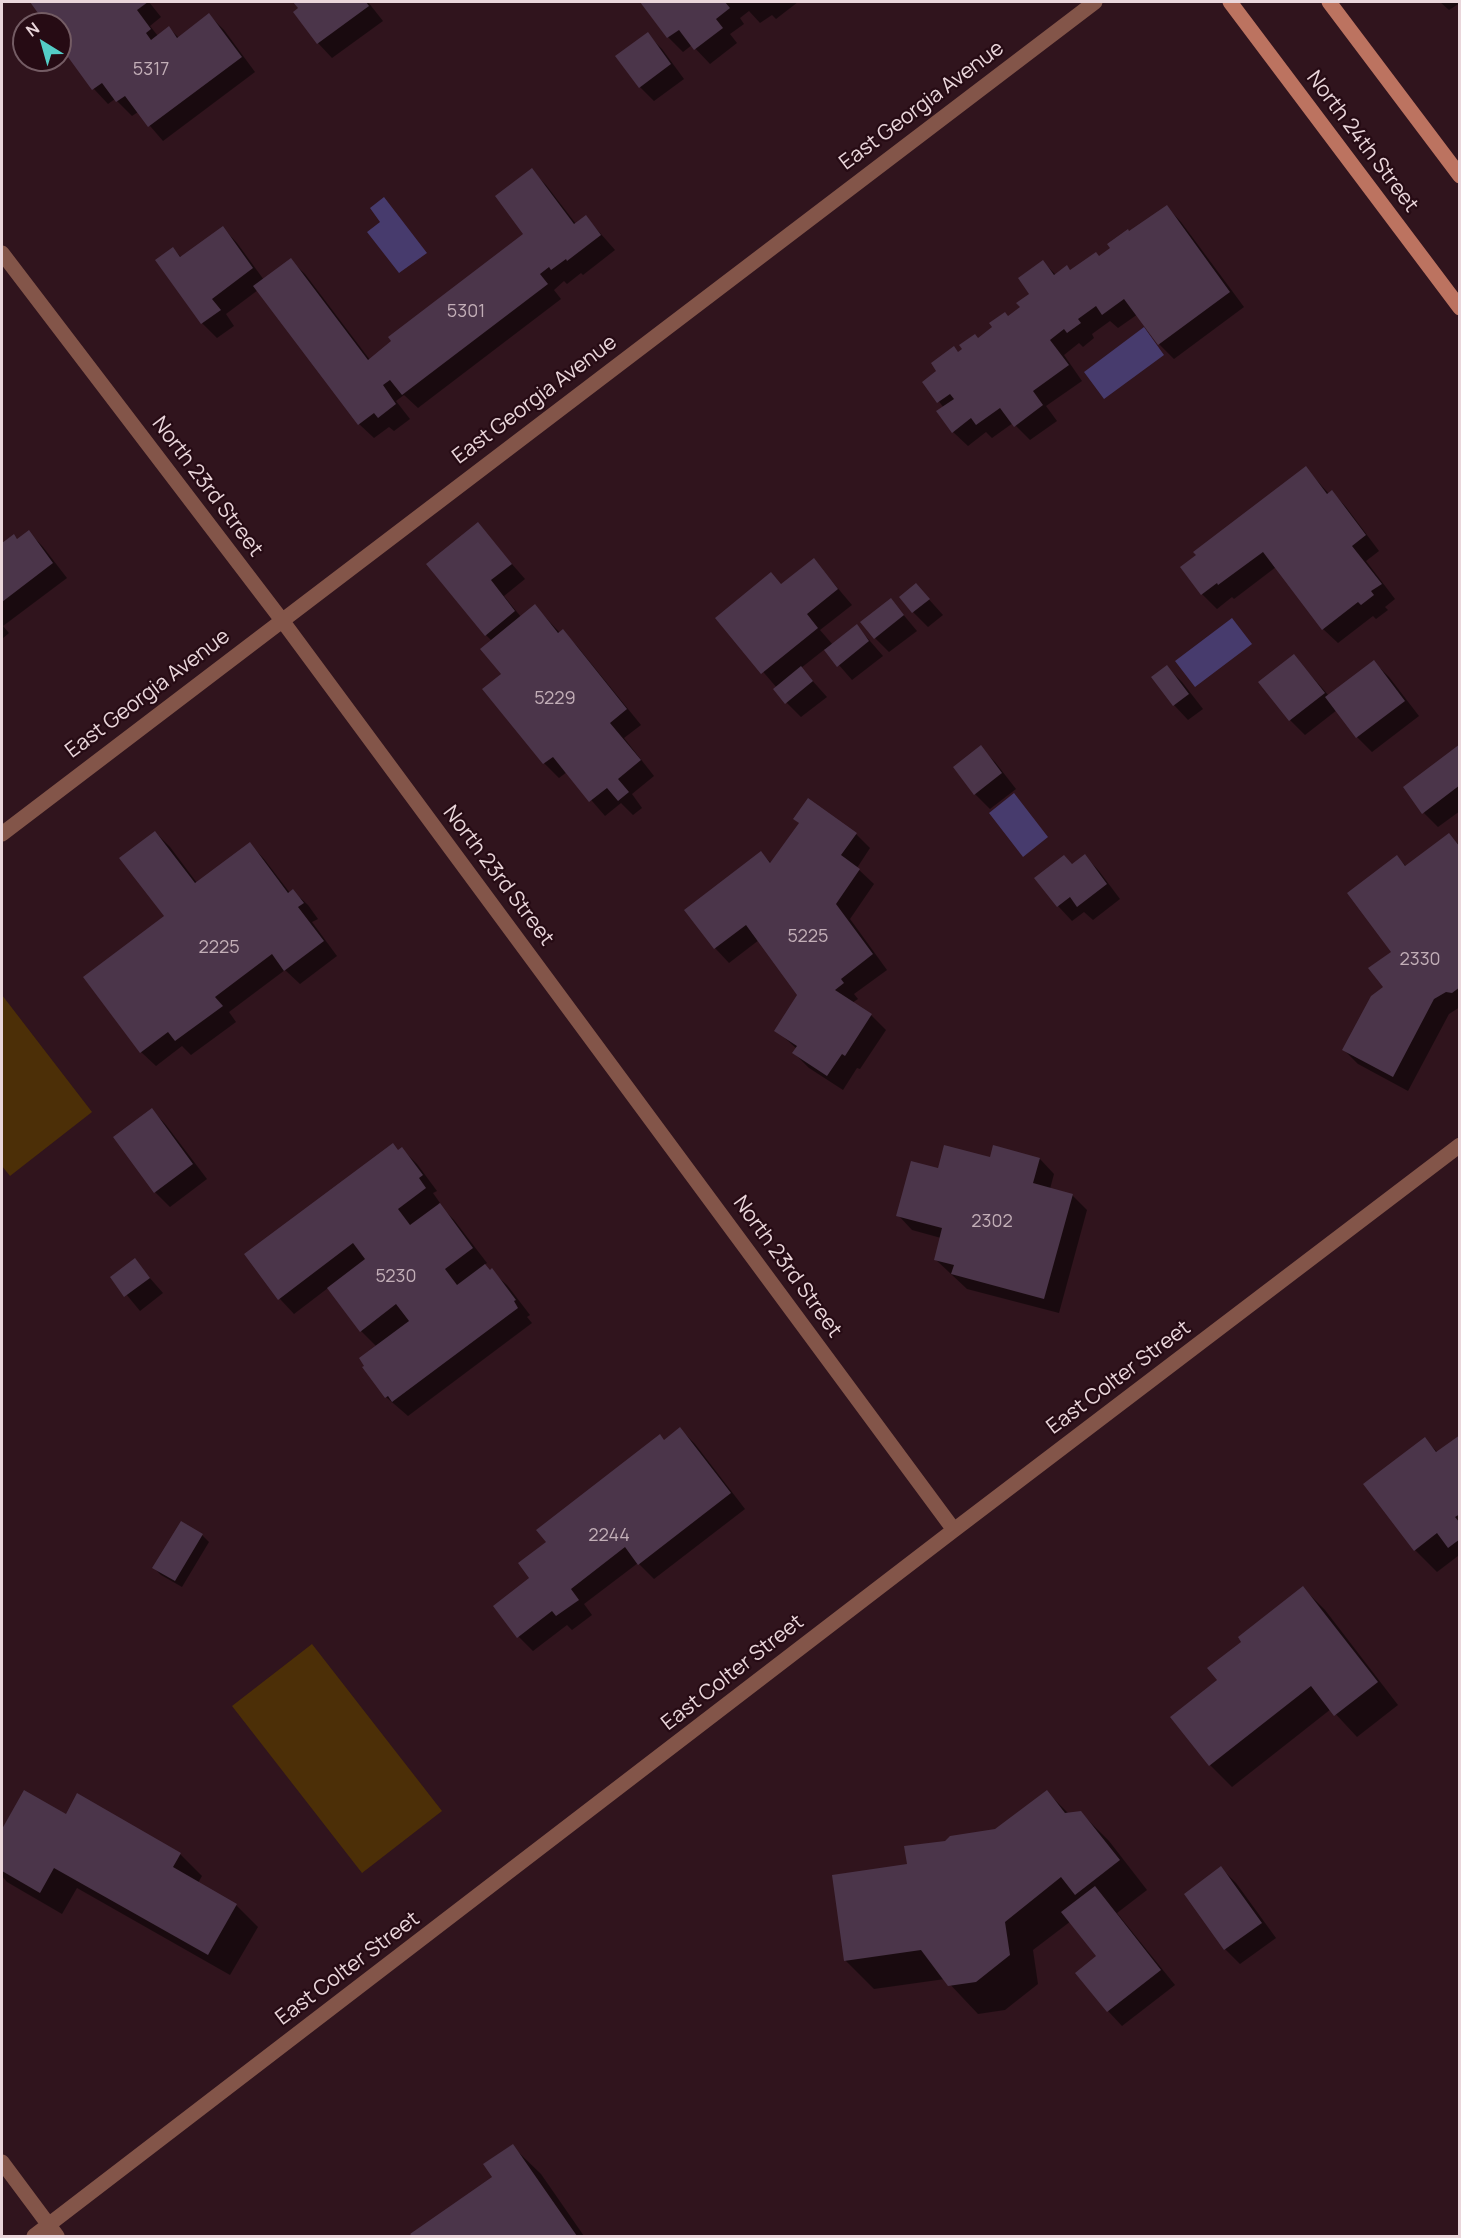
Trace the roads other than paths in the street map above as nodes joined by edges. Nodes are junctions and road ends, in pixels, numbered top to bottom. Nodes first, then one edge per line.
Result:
1 (1095, 2) edge
2 (1230, 2) edge
3 (1329, 2) edge
4 (1460, 176) edge
5 (2, 253) edge
6 (1460, 308) edge
7 (281, 619) junction
8 (2, 834) edge
9 (1460, 1145) edge
10 (954, 1530) junction
11 (2, 2162) edge
12 (53, 2231) edge
13 (34, 2236) edge

1 - 7 street, East Georgia Avenue
2 - 6 main road, North 24th Street
3 - 4 main road
5 - 7 street, North 23rd Street
7 - 8 street, East Georgia Avenue
7 - 10 street, North 23rd Street
9 - 10 street, East Colter Street
10 - 12 street, East Colter Street
11 - 12 street
12 - 13 street, East Colter Street

